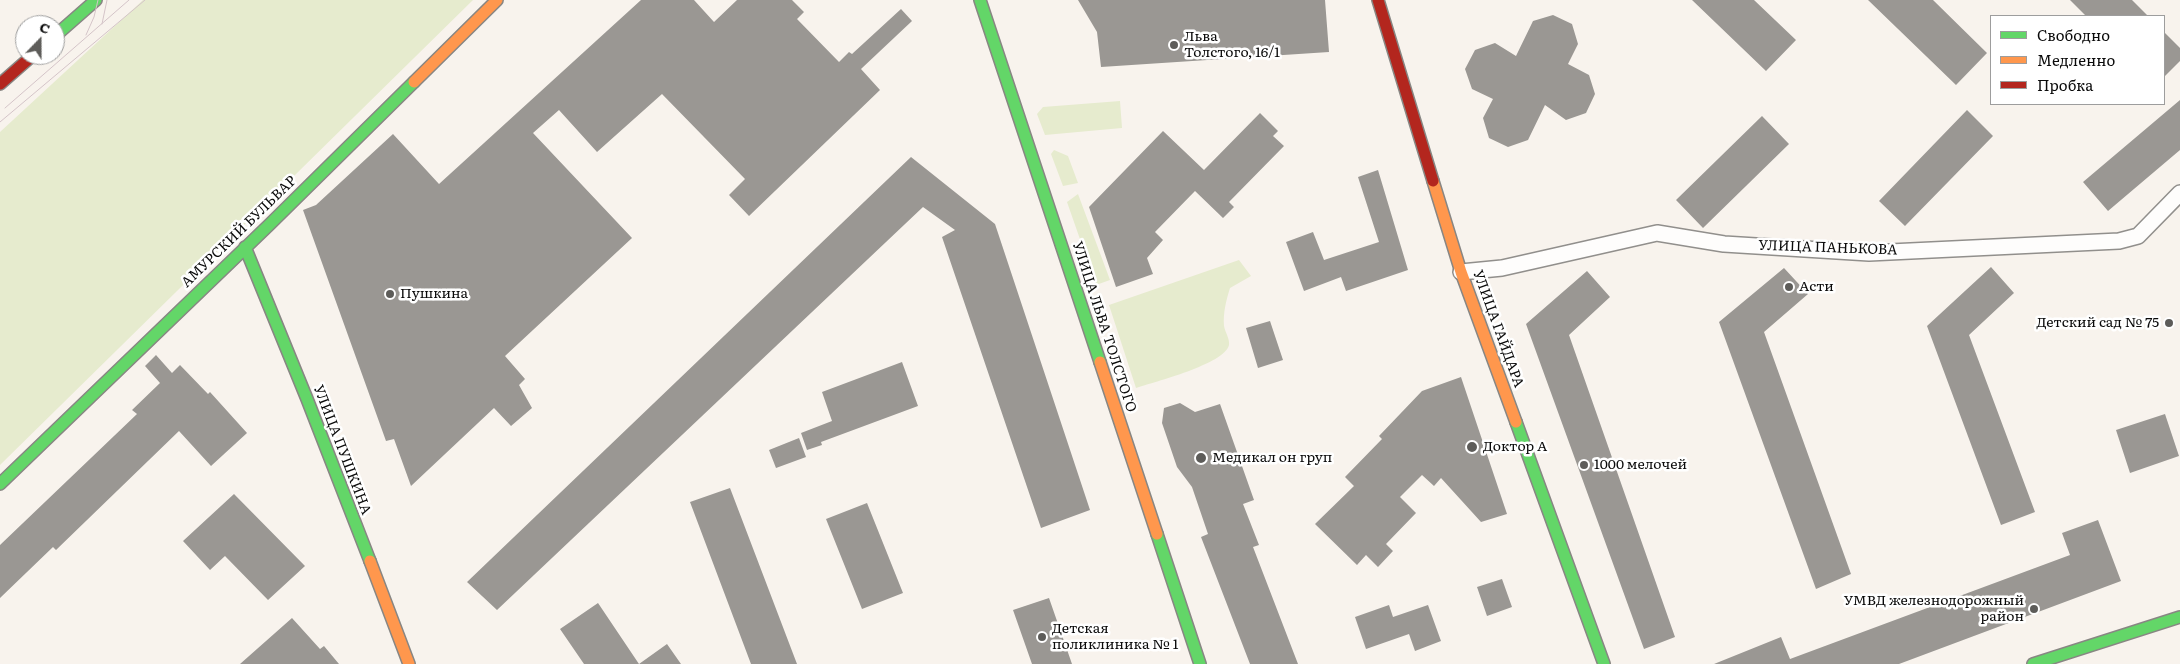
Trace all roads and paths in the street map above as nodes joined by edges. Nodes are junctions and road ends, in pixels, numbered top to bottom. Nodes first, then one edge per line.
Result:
1 (83, 0) edge
2 (96, 0) edge
3 (497, 0) edge
4 (980, 0) edge
5 (1378, 0) edge
6 (65, 25) edge
7 (65, 28) edge
8 (22, 65) edge
9 (0, 84) edge
10 (2180, 193) edge
11 (245, 247) junction
12 (1461, 272) junction
13 (0, 484) edge
14 (2180, 618) edge
15 (409, 664) edge
16 (1200, 664) edge
17 (1604, 664) edge
18 (2033, 664) edge

1 - 6 street
2 - 7 street
3 - 11 street, АМУРСКИЙ БУЛЬВАР
4 - 16 street, УЛИЦА ЛЬВА ТОЛСТОГО
5 - 12 street, УЛИЦА ГАЙДАРА
8 - 9 street
10 - 12 street, УЛИЦА ПАНЬКОВА
11 - 13 street, АМУРСКИЙ БУЛЬВАР
11 - 15 street, УЛИЦА ПУШКИНА
12 - 17 street, УЛИЦА ГАЙДАРА
14 - 18 street

